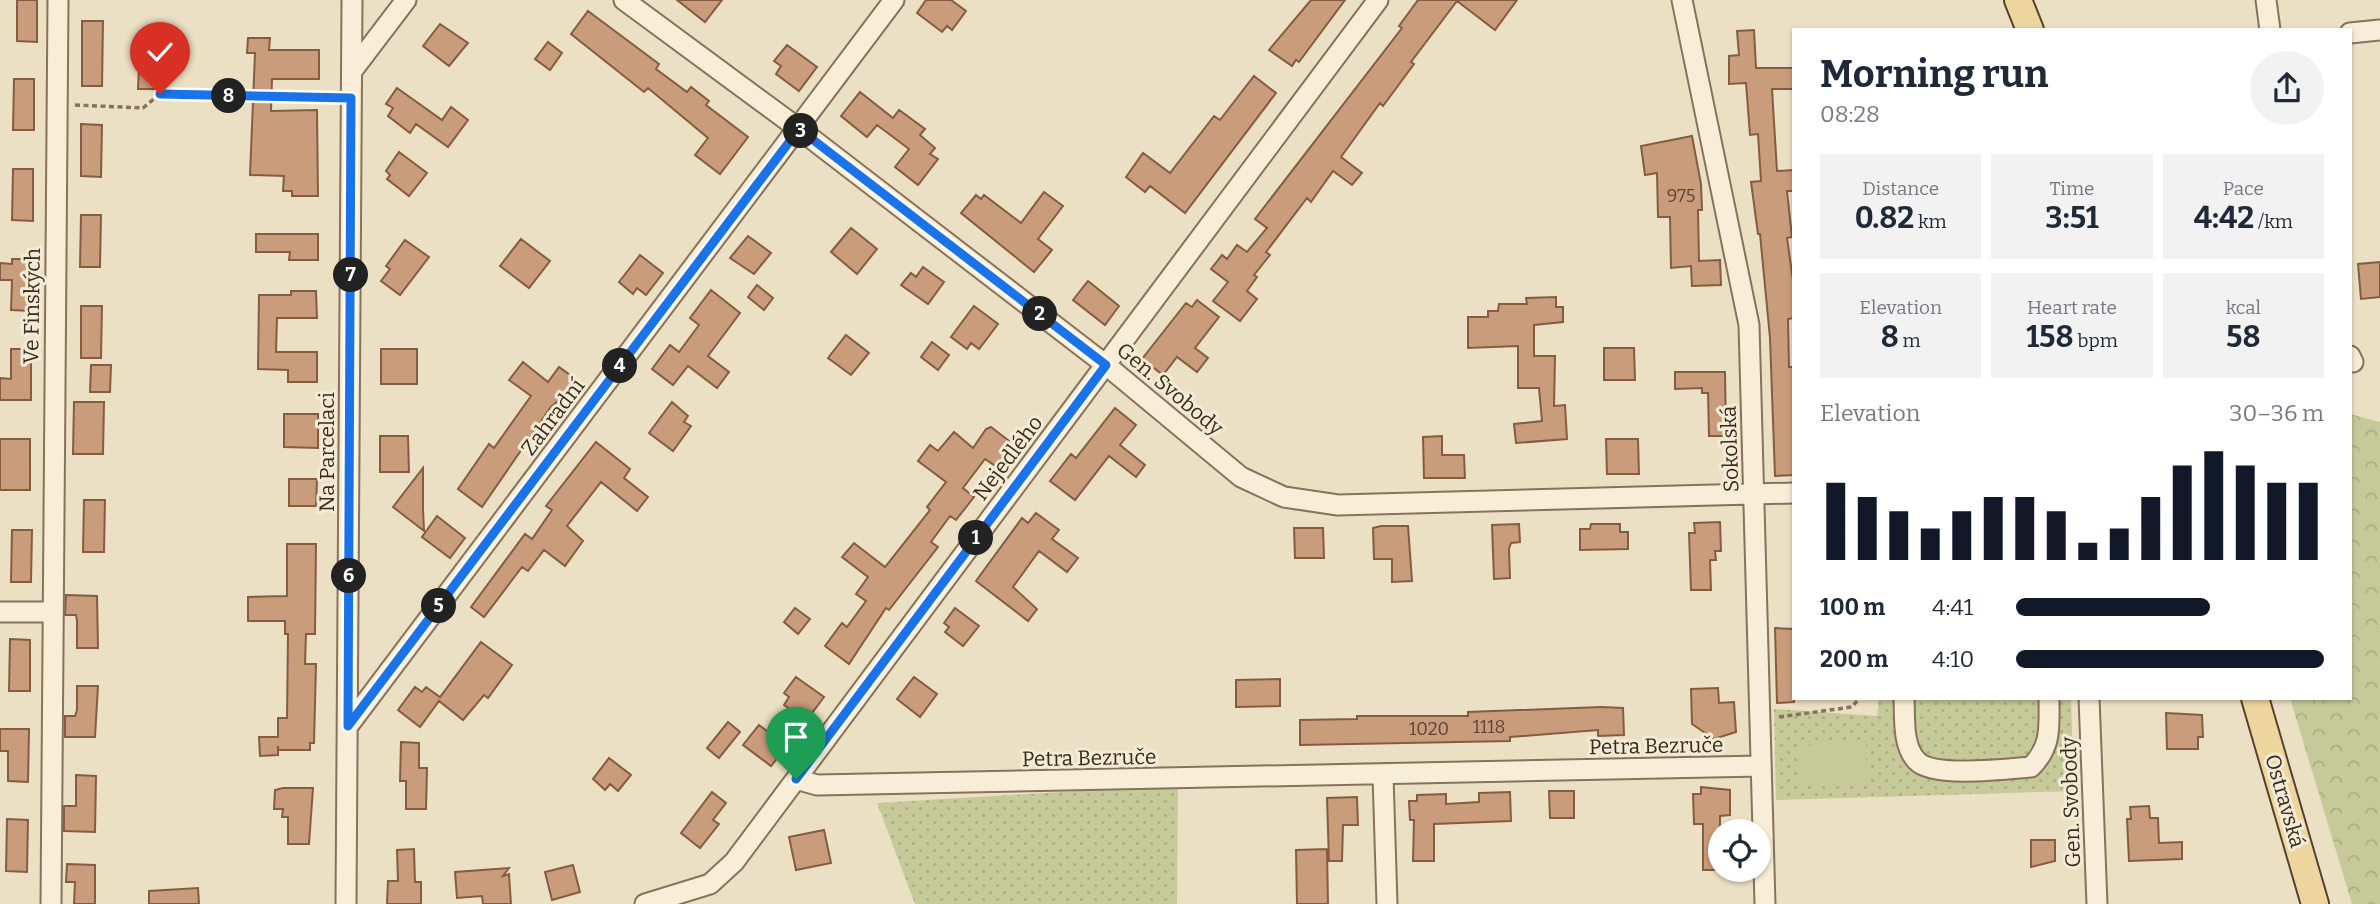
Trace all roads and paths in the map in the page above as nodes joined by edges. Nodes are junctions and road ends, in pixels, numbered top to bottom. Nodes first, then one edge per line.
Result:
1 (58, 0) edge
2 (352, 0) edge
3 (406, 0) edge
4 (624, 0) edge
5 (894, 0) edge
6 (1378, 0) edge
7 (1682, 0) edge
8 (2018, 0) edge
9 (2266, 0) edge
10 (2029, 28) edge
11 (2270, 28) edge
12 (2380, 30) edge
13 (2352, 33) edge
14 (352, 71) junction
15 (351, 98) junction
16 (56, 104) junction
17 (799, 129) junction
18 (1106, 365) junction
19 (1792, 493) edge
20 (1754, 494) junction
21 (0, 612) edge
22 (51, 612) junction
23 (1903, 700) edge
24 (2049, 700) edge
25 (2090, 700) edge
26 (2256, 700) edge
27 (1857, 701) dead end
28 (1760, 718) junction
29 (348, 726) junction
30 (1761, 766) junction
31 (1383, 775) junction
32 (796, 779) junction
33 (51, 904) edge
34 (346, 904) edge
35 (645, 904) edge
36 (1387, 904) edge
37 (1765, 904) edge
38 (2097, 904) edge
39 (2315, 904) edge

1 - 16 street, Ve Finských
2 - 14 street, Na Parcelaci
3 - 14 street
4 - 17 street, Gen. Svobody
5 - 17 street, Zahradní
6 - 18 street, Nejedlého
7 - 20 street, Sokolská
8 - 10 main road
9 - 11 street
12 - 13 street
14 - 15 street, Na Parcelaci
15 - 16 path
15 - 29 street, Na Parcelaci
16 - 22 street, Ve Finských
17 - 18 street, Gen. Svobody
17 - 29 street, Zahradní
18 - 20 street, Gen. Svobody
18 - 32 street, Nejedlého
19 - 20 street, Gen. Svobody
20 - 28 street, Sokolská
21 - 22 street
22 - 33 street, Ve Finských
23 - 24 street
25 - 38 street, Gen. Svobody
26 - 39 main road, Ostravská
27 - 28 path
28 - 30 street, Sokolská
29 - 34 street, Na Parcelaci
30 - 31 street, Petra Bezruče
30 - 37 street, Sokolská
31 - 32 street, Petra Bezruče
31 - 36 street
32 - 35 street, Nejedlého

